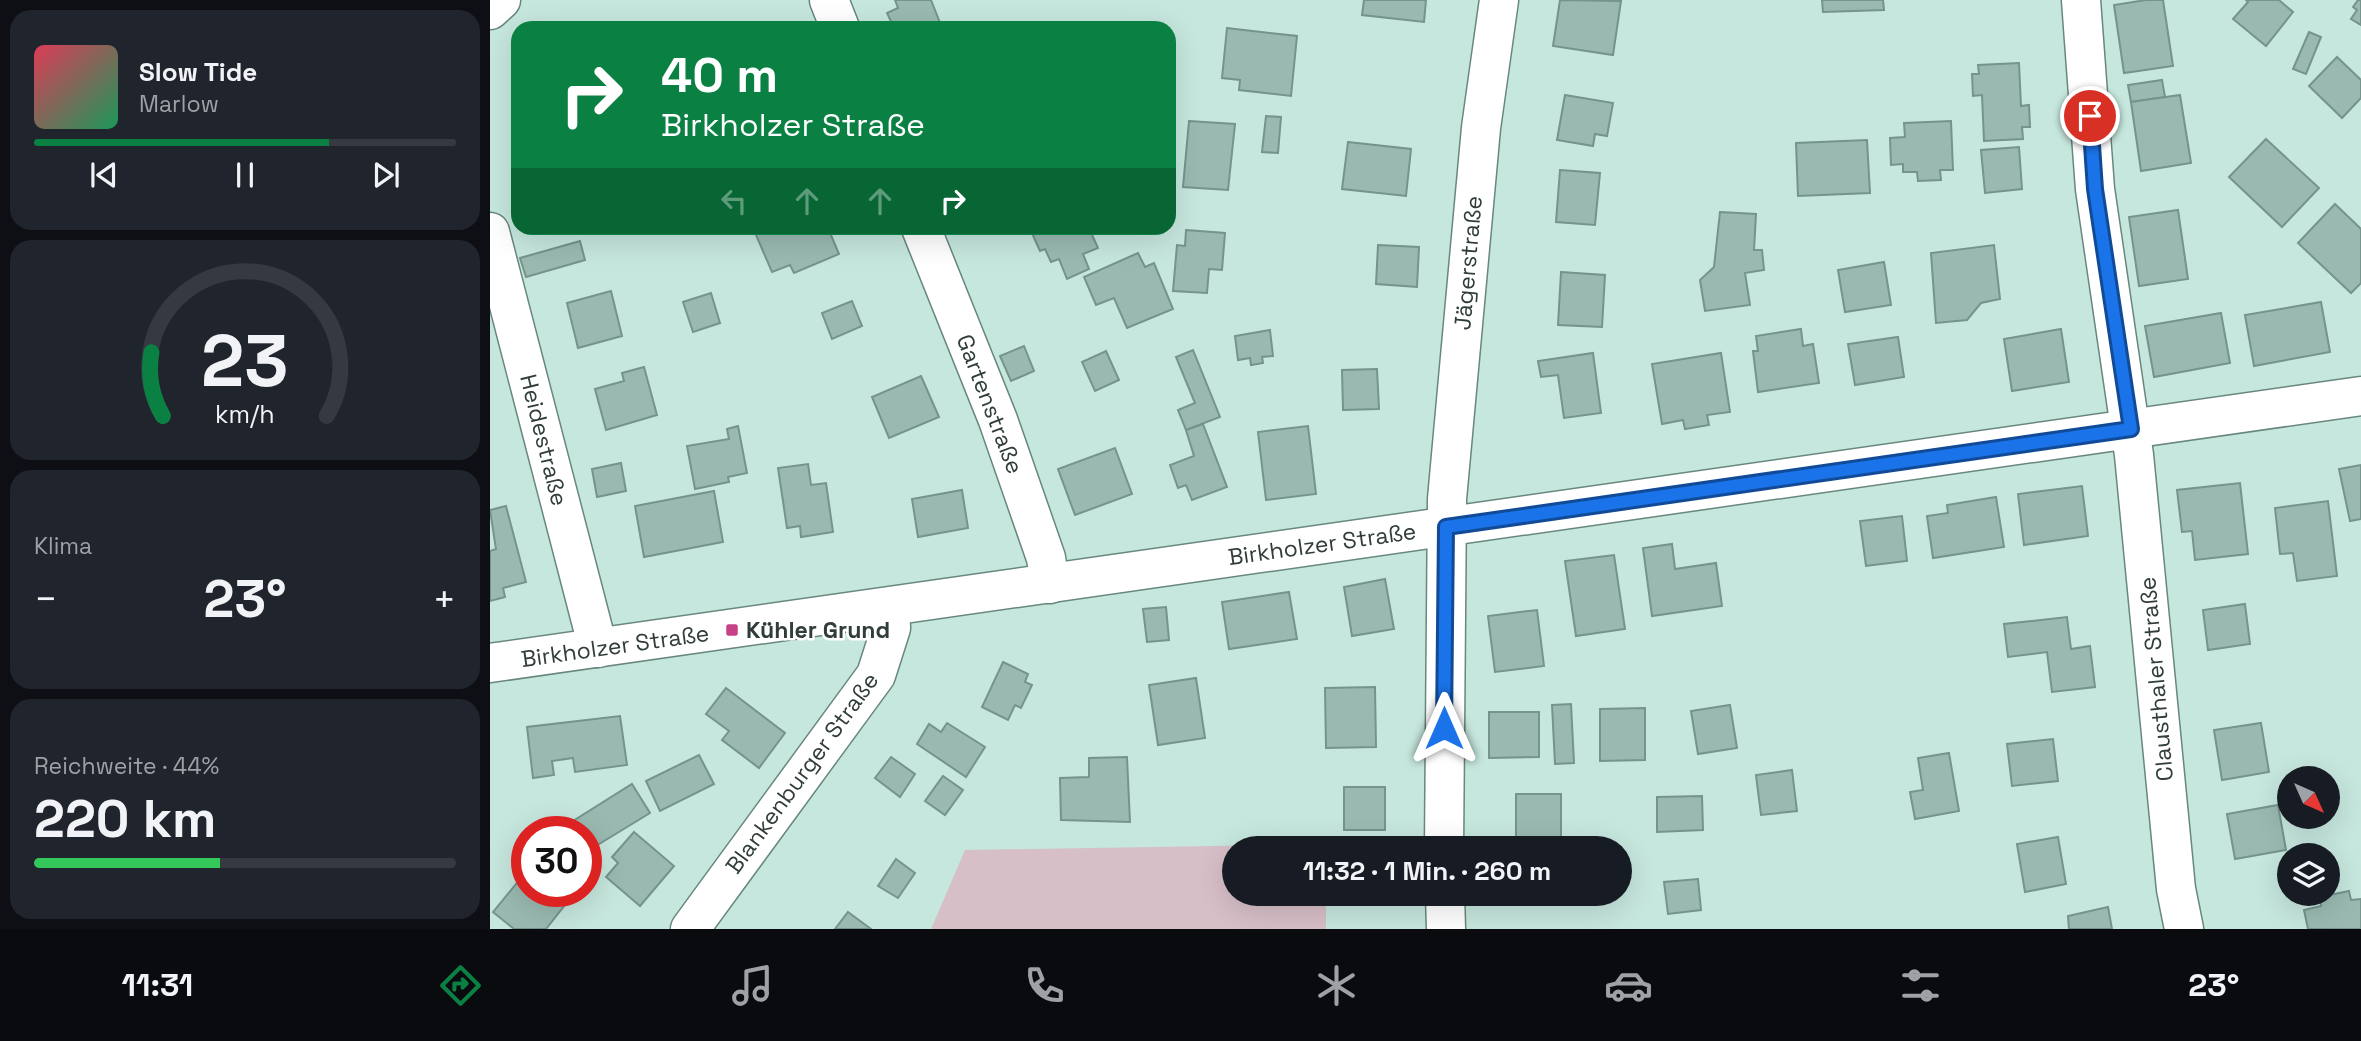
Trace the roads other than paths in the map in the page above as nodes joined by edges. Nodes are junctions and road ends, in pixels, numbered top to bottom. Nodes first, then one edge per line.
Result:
1 (502, 0) edge
2 (829, 0) edge
3 (1499, 0) edge
4 (2081, 0) edge
5 (490, 10) edge
6 (837, 21) edge
7 (490, 232) edge
8 (924, 235) edge
9 (2361, 396) edge
10 (2131, 429) junction
11 (1446, 527) junction
12 (1050, 584) junction
13 (890, 608) junction
14 (598, 648) junction
15 (490, 663) edge
16 (1444, 836) edge
17 (1445, 906) edge
18 (690, 929) edge
19 (1446, 929) edge
20 (2184, 929) edge

1 - 5 street
2 - 6 street
3 - 11 street, Jägerstraße
4 - 10 street, Clausthaler Straße
7 - 14 street, Heidestraße
8 - 12 street, Gartenstraße
9 - 10 street, Birkholzer Straße
10 - 11 street, Birkholzer Straße
10 - 20 street, Clausthaler Straße
11 - 12 street, Birkholzer Straße
11 - 16 street, Jägerstraße
12 - 13 street, Birkholzer Straße
13 - 14 street, Birkholzer Straße
13 - 18 street, Blankenburger Straße
14 - 15 street, Birkholzer Straße
17 - 19 street

